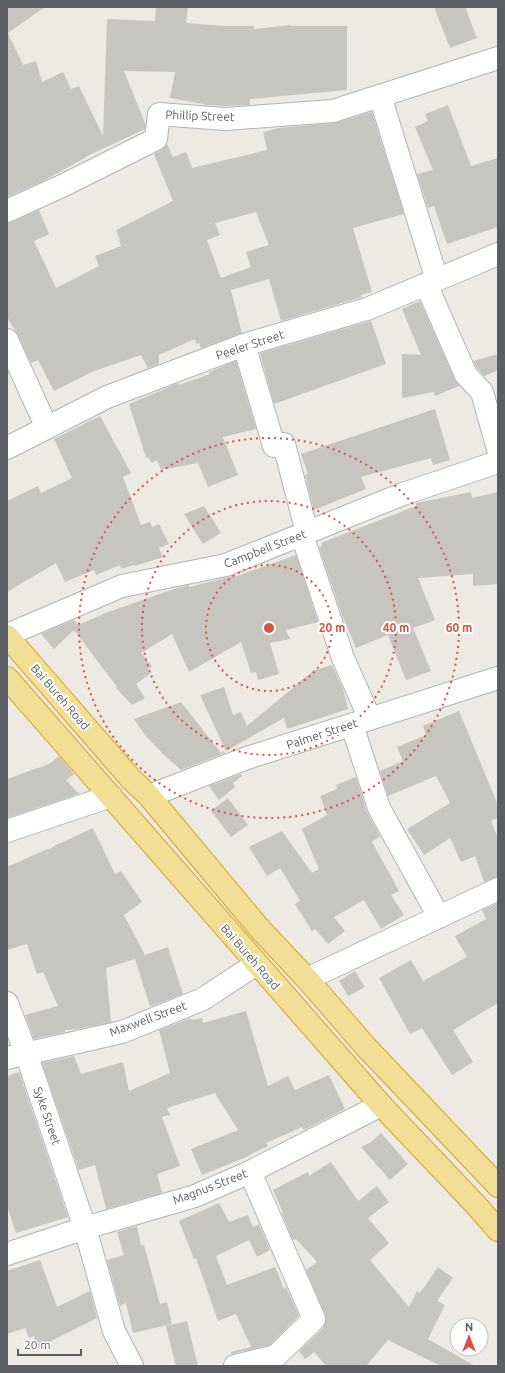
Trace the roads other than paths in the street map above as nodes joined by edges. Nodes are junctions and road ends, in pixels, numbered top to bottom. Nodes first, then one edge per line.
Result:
1 (498, 58) edge
2 (380, 96) junction
3 (7, 211) edge
4 (498, 254) edge
5 (432, 282) junction
6 (7, 340) edge
7 (244, 345) junction
8 (47, 428) junction
9 (7, 448) edge
10 (498, 449) edge
11 (498, 462) edge
12 (304, 534) junction
13 (7, 635) edge
14 (7, 678) edge
15 (498, 678) edge
16 (361, 722) junction
17 (111, 796) junction
18 (149, 796) junction
19 (7, 831) edge
20 (498, 888) edge
21 (439, 917) junction
22 (256, 964) junction
23 (307, 979) junction
24 (7, 1003) edge
25 (16, 1056) edge
26 (381, 1105) junction
27 (250, 1172) junction
28 (498, 1186) edge
29 (85, 1228) junction
30 (498, 1230) edge
31 (7, 1254) edge
32 (132, 1366) edge
33 (236, 1366) edge

1 - 2 street
2 - 3 street, Phillip Street
2 - 5 street
4 - 5 street, Peeler Street
5 - 7 street, Peeler Street
5 - 10 street
6 - 8 street
7 - 8 street, Peeler Street
7 - 12 street
8 - 9 street, Peeler Street
11 - 12 street, Campbell Street
12 - 13 street, Campbell Street
12 - 16 street
13 - 18 highway, Bai Bureh Road
14 - 17 highway, Bai Bureh Road
15 - 16 street, Palmer Street
16 - 18 street, Palmer Street
16 - 21 street
17 - 19 street
17 - 22 highway, Bai Bureh Road
18 - 23 highway, Bai Bureh Road
20 - 21 street
21 - 23 street
22 - 25 street, Maxwell Street
22 - 26 highway, Bai Bureh Road
23 - 28 highway, Bai Bureh Road
24 - 25 street, Syke Street
25 - 29 street, Syke Street
26 - 27 street, Magnus Street
26 - 30 highway, Bai Bureh Road
27 - 29 street, Magnus Street
27 - 33 street
29 - 31 street, Magnus Street
29 - 32 street, Syke Street

